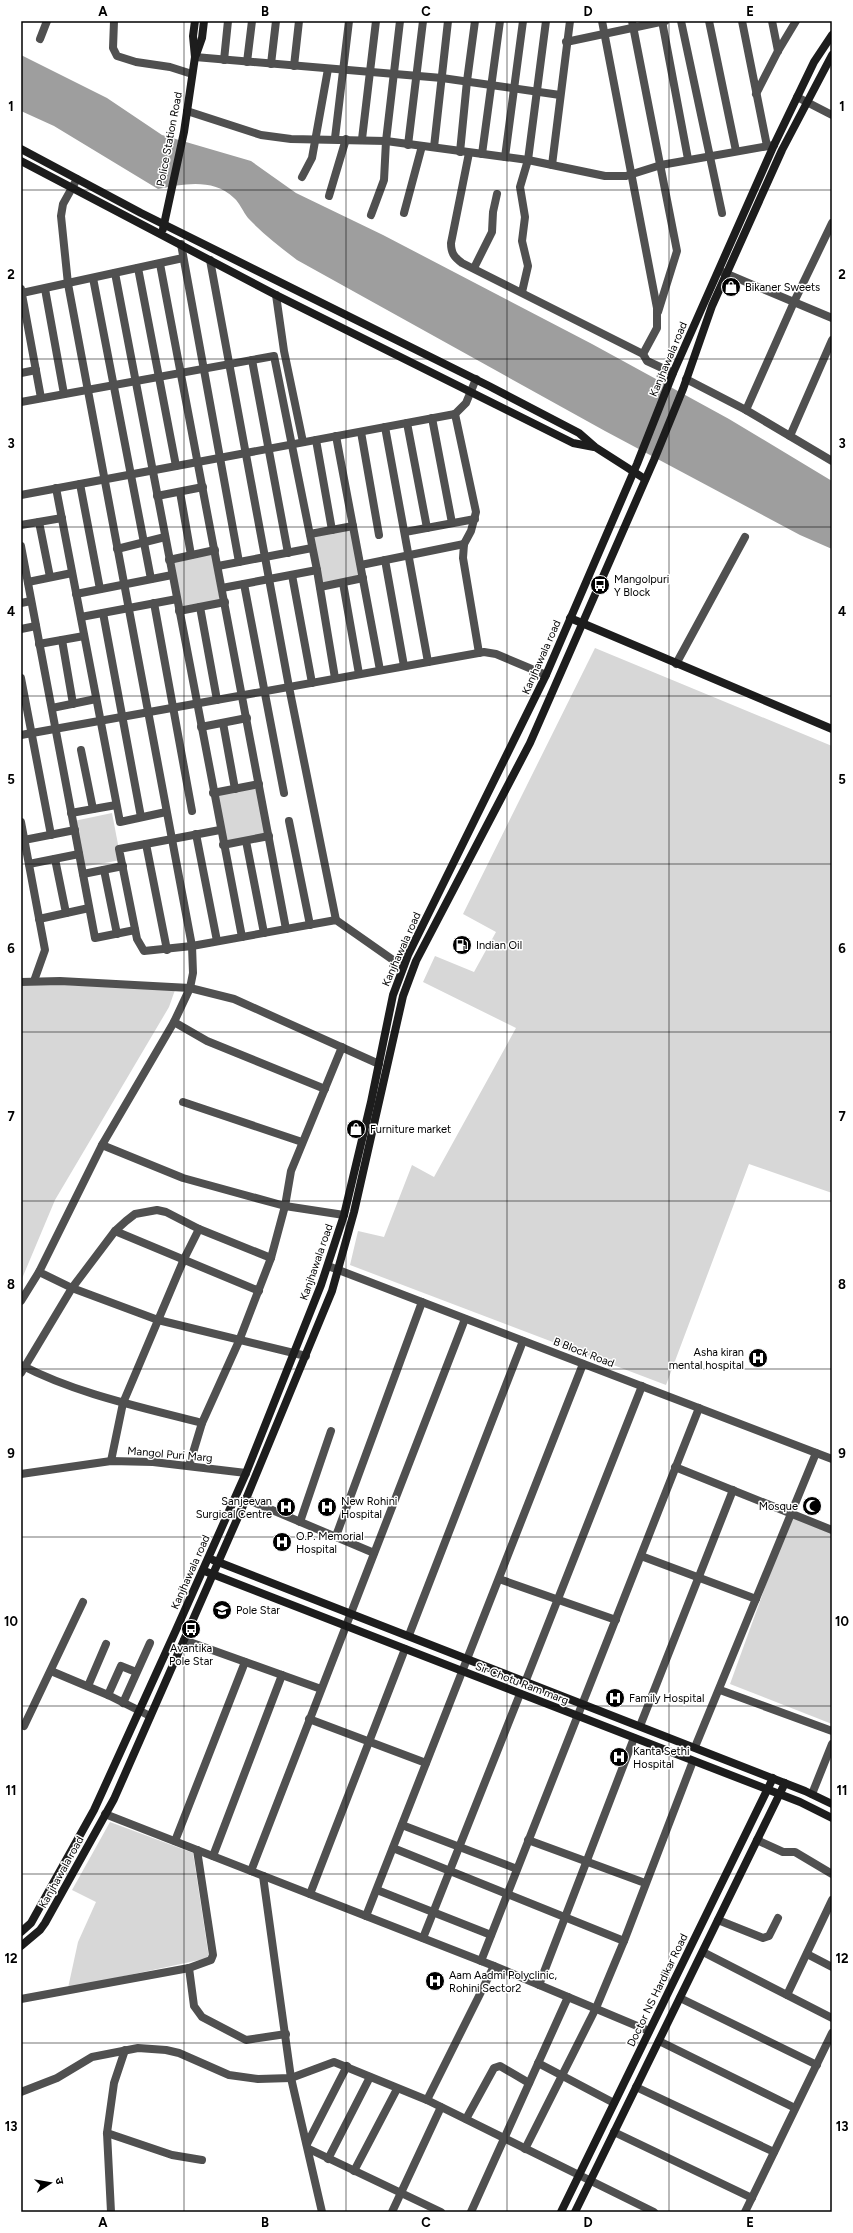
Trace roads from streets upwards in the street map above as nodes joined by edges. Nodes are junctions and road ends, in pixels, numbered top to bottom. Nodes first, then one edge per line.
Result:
1 (47, 21) edge
2 (114, 21) edge
3 (195, 21) edge
4 (204, 21) edge
5 (228, 21) edge
6 (252, 21) edge
7 (276, 21) edge
8 (299, 21) edge
9 (349, 21) edge
10 (376, 21) edge
11 (400, 21) edge
12 (423, 21) edge
13 (448, 21) edge
14 (476, 21) edge
15 (500, 21) edge
16 (523, 21) edge
17 (546, 21) edge
18 (570, 21) edge
19 (602, 21) edge
20 (663, 21) edge
21 (681, 21) edge
22 (710, 21) edge
23 (742, 21) edge
24 (772, 21) edge
25 (796, 21) edge
26 (632, 24) edge
27 (605, 34) junction
28 (832, 35) edge
29 (40, 39) dead end
30 (566, 42) junction
31 (778, 51) junction
32 (832, 55) edge
33 (195, 57) junction
34 (224, 60) junction
35 (247, 62) junction
36 (271, 64) junction
37 (294, 66) junction
38 (328, 69) junction
39 (342, 70) junction
40 (370, 73) junction
41 (192, 74) junction
42 (394, 74) junction
43 (415, 76) junction
44 (442, 78) junction
45 (466, 81) junction
46 (492, 86) junction
47 (514, 89) junction
48 (537, 92) junction
49 (756, 94) junction
50 (560, 95) junction
51 (797, 97) junction
52 (806, 102) junction
53 (187, 111) junction
54 (832, 115) edge
55 (334, 138) junction
56 (316, 139) junction
57 (346, 139) junction
58 (362, 139) junction
59 (386, 141) junction
60 (408, 145) junction
61 (770, 145) junction
62 (422, 146) junction
63 (434, 147) junction
64 (21, 149) edge
65 (736, 151) junction
66 (460, 152) junction
67 (469, 152) junction
68 (482, 154) junction
69 (709, 155) junction
70 (505, 157) junction
71 (688, 159) junction
72 (528, 160) junction
73 (21, 161) edge
74 (552, 165) junction
75 (661, 165) junction
76 (632, 174) junction
77 (302, 177) dead end
78 (77, 179) junction
79 (73, 188) junction
80 (497, 194) dead end
81 (329, 196) dead end
82 (722, 213) dead end
83 (404, 214) dead end
84 (371, 215) dead end
85 (832, 223) edge
86 (164, 224) junction
87 (162, 235) junction
88 (180, 244) junction
89 (183, 258) junction
90 (210, 260) junction
91 (160, 264) junction
92 (247, 266) junction
93 (138, 268) junction
94 (474, 268) junction
95 (718, 271) junction
96 (115, 273) junction
97 (727, 275) junction
98 (241, 277) junction
99 (93, 278) junction
100 (68, 284) junction
101 (45, 289) junction
102 (21, 291) edge
103 (522, 292) junction
104 (276, 295) junction
105 (794, 302) junction
106 (23, 306) edge
107 (657, 316) junction
108 (353, 318) junction
109 (832, 318) edge
110 (348, 330) junction
111 (832, 340) edge
112 (644, 354) junction
113 (252, 360) junction
114 (228, 364) junction
115 (205, 368) junction
116 (36, 370) junction
117 (182, 372) junction
118 (21, 373) edge
119 (159, 377) junction
120 (672, 377) junction
121 (476, 379) junction
122 (686, 379) junction
123 (136, 381) junction
124 (114, 385) junction
125 (87, 390) junction
126 (471, 392) junction
127 (64, 394) junction
128 (41, 398) junction
129 (21, 402) edge
130 (746, 410) junction
131 (455, 414) junction
132 (432, 418) junction
133 (407, 423) junction
134 (385, 427) junction
135 (361, 432) junction
136 (336, 436) junction
137 (790, 436) junction
138 (316, 440) junction
139 (303, 442) junction
140 (292, 444) junction
141 (595, 447) junction
142 (269, 448) junction
143 (246, 453) junction
144 (220, 458) junction
145 (832, 461) edge
146 (199, 462) junction
147 (176, 466) junction
148 (152, 470) junction
149 (634, 472) junction
150 (131, 474) junction
151 (104, 479) junction
152 (645, 479) junction
153 (80, 484) junction
154 (203, 487) junction
155 (56, 488) junction
156 (180, 492) junction
157 (21, 495) edge
158 (157, 496) junction
159 (62, 518) junction
160 (475, 519) junction
161 (39, 522) junction
162 (452, 523) junction
163 (21, 525) edge
164 (353, 526) junction
165 (427, 528) junction
166 (332, 530) junction
167 (405, 532) junction
168 (310, 534) junction
169 (379, 535) dead end
170 (165, 537) junction
171 (744, 537) dead end
172 (144, 542) junction
173 (464, 544) junction
174 (21, 546) edge
175 (312, 548) junction
176 (117, 549) junction
177 (215, 550) junction
178 (288, 553) junction
179 (191, 555) junction
180 (409, 555) junction
181 (265, 557) junction
182 (169, 560) junction
183 (385, 560) junction
184 (239, 562) junction
185 (361, 565) junction
186 (218, 566) junction
187 (317, 570) junction
188 (72, 573) junction
189 (172, 575) junction
190 (292, 575) junction
191 (50, 577) junction
192 (363, 578) junction
193 (151, 579) junction
194 (269, 580) junction
195 (28, 582) junction
196 (343, 582) junction
197 (124, 584) junction
198 (244, 584) junction
199 (222, 588) junction
200 (320, 588) junction
201 (100, 589) junction
202 (76, 594) junction
203 (177, 598) junction
204 (31, 601) junction
205 (225, 602) junction
206 (21, 603) edge
207 (154, 603) junction
208 (200, 607) junction
209 (128, 608) junction
210 (179, 611) junction
211 (103, 612) junction
212 (80, 617) junction
213 (570, 618) junction
214 (583, 623) junction
215 (36, 626) junction
216 (21, 629) edge
217 (84, 636) junction
218 (62, 640) junction
219 (40, 644) junction
220 (479, 653) junction
221 (428, 662) junction
222 (676, 664) junction
223 (404, 666) junction
224 (380, 670) junction
225 (359, 674) junction
226 (546, 675) junction
227 (21, 678) edge
228 (335, 678) junction
229 (312, 682) junction
230 (289, 687) junction
231 (264, 691) junction
232 (242, 695) junction
233 (96, 699) junction
234 (217, 700) junction
235 (73, 704) junction
236 (196, 704) junction
237 (52, 708) junction
238 (173, 708) junction
239 (148, 712) junction
240 (122, 717) junction
241 (247, 718) junction
242 (100, 721) junction
243 (223, 723) junction
244 (201, 727) junction
245 (56, 729) junction
246 (832, 729) edge
247 (32, 734) junction
248 (21, 735) edge
249 (81, 750) dead end
250 (259, 784) junction
251 (235, 789) junction
252 (214, 793) junction
253 (284, 793) dead end
254 (116, 805) junction
255 (94, 809) junction
256 (192, 810) dead end
257 (166, 812) junction
258 (71, 813) junction
259 (141, 818) junction
260 (289, 821) dead end
261 (21, 822) edge
262 (75, 830) junction
263 (220, 830) junction
264 (196, 834) junction
265 (51, 835) junction
266 (269, 836) junction
267 (171, 839) junction
268 (24, 840) junction
269 (246, 840) junction
270 (146, 844) junction
271 (223, 845) junction
272 (79, 854) junction
273 (55, 859) junction
274 (29, 864) junction
275 (123, 866) junction
276 (104, 870) junction
277 (83, 874) junction
278 (434, 903) junction
279 (89, 908) junction
280 (444, 908) junction
281 (66, 913) junction
282 (39, 919) junction
283 (336, 920) junction
284 (310, 925) junction
285 (286, 929) junction
286 (135, 930) junction
287 (264, 933) junction
288 (117, 934) junction
289 (242, 937) junction
290 (217, 942) junction
291 (192, 946) junction
292 (167, 950) junction
293 (404, 967) junction
294 (34, 981) junction
295 (21, 982) edge
296 (190, 988) junction
297 (174, 1022) junction
298 (342, 1047) junction
299 (379, 1064) junction
300 (325, 1089) junction
301 (183, 1102) dead end
302 (302, 1142) junction
303 (102, 1145) junction
304 (285, 1206) junction
305 (344, 1215) junction
306 (199, 1229) junction
307 (115, 1232) junction
308 (271, 1258) junction
309 (184, 1259) junction
310 (328, 1266) junction
311 (338, 1270) junction
312 (39, 1272) junction
313 (72, 1288) junction
314 (259, 1291) junction
315 (21, 1301) edge
316 (422, 1302) junction
317 (465, 1319) junction
318 (158, 1320) junction
319 (239, 1341) junction
320 (523, 1341) junction
321 (293, 1353) junction
322 (306, 1356) junction
323 (583, 1364) junction
324 (22, 1368) edge
325 (642, 1386) junction
326 (123, 1403) junction
327 (699, 1408) junction
328 (202, 1423) junction
329 (331, 1431) dead end
330 (816, 1453) junction
331 (832, 1459) edge
332 (111, 1461) junction
333 (189, 1466) junction
334 (675, 1467) junction
335 (246, 1473) junction
336 (21, 1474) edge
337 (733, 1490) junction
338 (246, 1498) junction
339 (792, 1513) junction
340 (300, 1522) junction
341 (832, 1530) edge
342 (336, 1536) junction
343 (374, 1553) junction
344 (641, 1556) junction
345 (208, 1558) junction
346 (218, 1562) junction
347 (203, 1570) junction
348 (212, 1575) junction
349 (698, 1578) junction
350 (499, 1579) junction
351 (558, 1599) junction
352 (756, 1600) junction
353 (83, 1602) dead end
354 (351, 1612) junction
355 (616, 1620) junction
356 (345, 1626) junction
357 (409, 1635) junction
358 (184, 1640) junction
359 (150, 1643) dead end
360 (106, 1644) dead end
361 (405, 1649) junction
362 (468, 1658) junction
363 (245, 1662) junction
364 (51, 1671) junction
365 (136, 1672) junction
366 (462, 1672) junction
367 (282, 1675) junction
368 (526, 1680) junction
369 (88, 1686) junction
370 (321, 1689) junction
371 (720, 1690) junction
372 (520, 1694) junction
373 (108, 1695) junction
374 (582, 1703) junction
375 (123, 1704) junction
376 (139, 1711) junction
377 (150, 1716) junction
378 (577, 1716) junction
379 (309, 1719) junction
380 (24, 1726) dead end
381 (640, 1726) junction
382 (832, 1730) edge
383 (634, 1738) junction
384 (369, 1741) junction
385 (832, 1744) edge
386 (695, 1747) junction
387 (693, 1761) junction
388 (426, 1762) junction
389 (773, 1778) junction
390 (785, 1782) junction
391 (767, 1789) junction
392 (779, 1794) junction
393 (812, 1794) junction
394 (832, 1804) edge
395 (105, 1814) junction
396 (832, 1818) edge
397 (402, 1825) junction
398 (528, 1840) junction
399 (757, 1840) junction
400 (175, 1841) junction
401 (459, 1847) junction
402 (393, 1848) junction
403 (197, 1850) junction
404 (212, 1856) junction
405 (586, 1862) junction
406 (517, 1869) junction
407 (251, 1871) junction
408 (449, 1871) junction
409 (832, 1874) edge
410 (263, 1876) junction
411 (645, 1883) junction
412 (376, 1890) junction
413 (310, 1894) junction
414 (507, 1895) junction
415 (832, 1900) edge
416 (433, 1912) junction
417 (366, 1916) junction
418 (824, 1917) junction
419 (565, 1918) junction
420 (778, 1918) dead end
421 (718, 1920) junction
422 (832, 1921) edge
423 (21, 1932) edge
424 (491, 1935) junction
425 (422, 1938) junction
426 (624, 1941) junction
427 (21, 1946) edge
428 (703, 1952) junction
429 (807, 1954) junction
430 (481, 1961) junction
431 (494, 1966) junction
432 (832, 1967) edge
433 (189, 1968) junction
434 (539, 1985) junction
435 (787, 1995) junction
436 (568, 1997) junction
437 (680, 1998) junction
438 (21, 1999) edge
439 (596, 2008) junction
440 (832, 2018) edge
441 (649, 2030) junction
442 (832, 2033) edge
443 (286, 2034) junction
444 (659, 2041) junction
445 (125, 2050) junction
446 (538, 2063) junction
447 (817, 2065) junction
448 (347, 2066) junction
449 (562, 2075) junction
450 (370, 2077) junction
451 (291, 2078) junction
452 (529, 2083) junction
453 (636, 2087) junction
454 (397, 2089) junction
455 (21, 2092) edge
456 (427, 2100) junction
457 (614, 2103) junction
458 (441, 2107) junction
459 (795, 2108) junction
460 (466, 2119) junction
461 (614, 2132) junction
462 (107, 2133) junction
463 (504, 2138) junction
464 (308, 2147) junction
465 (525, 2149) junction
466 (774, 2152) junction
467 (328, 2159) junction
468 (202, 2160) dead end
469 (354, 2171) junction
470 (579, 2175) junction
471 (590, 2181) junction
472 (401, 2193) junction
473 (752, 2198) junction
474 (111, 2212) edge
475 (322, 2212) edge
476 (392, 2212) edge
477 (441, 2212) edge
478 (471, 2212) edge
479 (561, 2212) edge
480 (575, 2212) edge
481 (654, 2212) edge
482 (745, 2212) edge

1 - 29 street
2 - 41 street
3 - 33 street, Police Station Road
4 - 33 street, Police Station Road
5 - 34 street
6 - 35 street
7 - 36 street
8 - 37 street
9 - 39 street
10 - 40 street
11 - 42 street
12 - 43 street
13 - 44 street
14 - 45 street
15 - 46 street
16 - 47 street
17 - 48 street
18 - 30 street
19 - 27 street
20 - 26 street
20 - 71 street
21 - 69 street
22 - 65 street
23 - 49 street
24 - 31 street
25 - 31 street
26 - 27 street
26 - 75 street
27 - 30 street
27 - 76 street
28 - 51 street, Kanjhawala road
30 - 50 street
31 - 49 street
32 - 52 street, Kanjhawala road
33 - 34 street
33 - 41 street, Police Station Road
34 - 35 street
35 - 36 street
36 - 37 street
37 - 38 street
38 - 39 street
38 - 56 street
39 - 40 street
39 - 55 street
40 - 42 street
40 - 58 street
41 - 53 street, Police Station Road
42 - 43 street
42 - 59 street
43 - 44 street
43 - 60 street
44 - 45 street
44 - 63 street
45 - 46 street
45 - 66 street
46 - 47 street
46 - 68 street
47 - 48 street
47 - 70 street
48 - 50 street
48 - 72 street
49 - 61 street
50 - 74 street
51 - 52 street
51 - 61 street, Kanjhawala road
52 - 54 street
52 - 97 street, Kanjhawala road
53 - 56 street
53 - 86 street, Police Station Road
55 - 56 street
55 - 57 street
56 - 77 street
57 - 58 street
57 - 81 street
58 - 59 street
59 - 60 street
59 - 84 street
60 - 62 street
61 - 65 street
61 - 95 street, Kanjhawala road
62 - 63 street
62 - 83 street
63 - 66 street
64 - 78 street
65 - 69 street
66 - 67 street
67 - 68 street
67 - 94 street
68 - 70 street
69 - 71 street
69 - 82 street
70 - 72 street
71 - 75 street
72 - 74 street
72 - 103 street
73 - 79 street
74 - 76 street
75 - 76 street
75 - 107 street
76 - 107 street
78 - 79 street
78 - 86 street
79 - 87 street
79 - 100 street
80 - 94 street
85 - 105 street
86 - 87 street, Police Station Road
86 - 92 street
87 - 88 street
88 - 89 street
88 - 90 street
89 - 91 street
89 - 115 street
90 - 98 street
90 - 114 street
91 - 93 street
91 - 117 street
92 - 98 street
92 - 108 street
93 - 96 street
93 - 119 street
94 - 103 street
95 - 97 street
95 - 120 street, Kanjhawala road
96 - 99 street
96 - 123 street
97 - 105 street
97 - 122 street, Kanjhawala road
98 - 104 street
99 - 100 street
99 - 124 street
100 - 101 street
100 - 125 street
101 - 102 street
101 - 127 street
102 - 106 street
103 - 112 street
104 - 110 street
104 - 139 street
105 - 109 street
105 - 130 street
106 - 116 street
107 - 112 street
108 - 110 street
108 - 121 street
110 - 126 street
111 - 137 street
112 - 120 street
113 - 114 street
113 - 140 street
113 - 142 street
114 - 115 street
114 - 143 street
115 - 117 street
115 - 144 street
116 - 118 street
116 - 128 street
117 - 119 street
117 - 146 street
119 - 123 street
119 - 147 street
120 - 149 street, Kanjhawala road
121 - 126 street
121 - 141 street
122 - 130 street
122 - 152 street, Kanjhawala road
123 - 124 street
123 - 148 street
124 - 125 street
124 - 150 street
125 - 127 street
125 - 151 street
126 - 131 street
126 - 141 street
127 - 128 street
128 - 129 street
130 - 137 street
131 - 132 street
131 - 160 street
132 - 133 street
132 - 162 street
133 - 134 street
133 - 165 street
134 - 135 street
134 - 167 street
135 - 136 street
135 - 169 street
136 - 138 street
136 - 164 street
137 - 145 street
138 - 139 street
138 - 166 street
139 - 140 street
140 - 142 street
140 - 168 street
141 - 149 street
142 - 143 street
142 - 178 street
143 - 144 street
143 - 181 street
144 - 146 street
144 - 184 street
146 - 147 street
146 - 154 street
147 - 148 street
148 - 150 street
148 - 158 street
149 - 152 street
149 - 213 street, Kanjhawala road
150 - 151 street
150 - 172 street
151 - 153 street
151 - 176 street
152 - 214 street, Kanjhawala road
153 - 155 street
153 - 201 street
154 - 156 street
154 - 177 street
155 - 157 street
155 - 159 street
156 - 158 street
156 - 179 street
158 - 170 street
159 - 161 street
159 - 188 street
160 - 162 street
160 - 173 street
161 - 163 street
161 - 191 street
162 - 165 street
164 - 166 street
164 - 185 street
165 - 167 street
166 - 168 street
167 - 180 street
168 - 175 street
170 - 172 street
170 - 182 street
171 - 222 street
172 - 176 street
172 - 193 street
173 - 180 street
173 - 220 street
174 - 195 street
175 - 178 street
175 - 187 street
176 - 197 street
177 - 179 street
177 - 186 street
178 - 181 street
179 - 182 street
180 - 183 street
180 - 221 street
181 - 184 street
181 - 194 street
182 - 189 street
183 - 185 street
183 - 223 street
184 - 186 street
185 - 192 street
186 - 199 street
187 - 190 street
187 - 200 street
188 - 191 street
188 - 202 street
189 - 193 street
189 - 203 street
190 - 194 street
190 - 229 street
191 - 195 street
192 - 196 street
192 - 224 street
193 - 197 street
194 - 198 street
194 - 230 street
195 - 204 street
196 - 200 street
196 - 225 street
197 - 201 street
197 - 209 street
198 - 199 street
198 - 231 street
199 - 205 street
200 - 228 street
201 - 202 street
202 - 212 street
203 - 207 street
203 - 210 street
204 - 206 street
204 - 215 street
205 - 208 street
205 - 232 street
207 - 209 street
207 - 238 street
208 - 210 street
208 - 234 street
209 - 211 street
209 - 239 street
210 - 236 street
211 - 212 street
211 - 240 street
212 - 217 street
213 - 214 street
213 - 226 street, Kanjhawala road
214 - 222 street
214 - 280 street, Kanjhawala road
215 - 216 street
215 - 219 street
217 - 218 street
217 - 233 street
218 - 219 street
218 - 235 street
219 - 237 street
220 - 221 street
220 - 226 street
221 - 223 street
222 - 246 street
223 - 224 street
224 - 225 street
225 - 228 street
226 - 278 street, Kanjhawala road
227 - 247 street
228 - 229 street
229 - 230 street
230 - 231 street
230 - 283 street
231 - 232 street
231 - 253 street
232 - 234 street
232 - 241 street
233 - 235 street
233 - 242 street
234 - 236 street
235 - 237 street
236 - 238 street
236 - 244 street
237 - 245 street
238 - 239 street
238 - 256 street
239 - 240 street
239 - 257 street
240 - 242 street
240 - 259 street
241 - 243 street
241 - 250 street
242 - 245 street
242 - 254 street
243 - 244 street
243 - 251 street
244 - 252 street
245 - 247 street
245 - 258 street
247 - 248 street
247 - 265 street
249 - 255 street
250 - 251 street
250 - 266 street
251 - 252 street
252 - 263 street
254 - 255 street
254 - 259 street
255 - 258 street
257 - 259 street
257 - 267 street
258 - 262 street
260 - 284 street
261 - 268 street
262 - 265 street
262 - 272 street
263 - 264 street
263 - 271 street
264 - 267 street
264 - 290 street
265 - 268 street
266 - 269 street
266 - 285 street
267 - 270 street
267 - 291 street
268 - 274 street
269 - 271 street
269 - 287 street
270 - 275 street
270 - 292 street
271 - 289 street
272 - 273 street
272 - 277 street
273 - 274 street
273 - 281 street
274 - 282 street
275 - 276 street
275 - 286 street
276 - 277 street
276 - 288 street
277 - 279 street
278 - 280 street
278 - 293 street, Kanjhawala road
279 - 281 street
279 - 288 street
280 - 311 street, Kanjhawala road
281 - 282 street
282 - 294 street
283 - 284 street
283 - 293 street
284 - 285 street
285 - 287 street
286 - 288 street
286 - 292 street
287 - 289 street
289 - 290 street
290 - 291 street
291 - 292 street
291 - 296 street
293 - 299 street, Kanjhawala road
294 - 295 street
294 - 296 street
296 - 297 street
296 - 298 street
297 - 300 street
297 - 303 street
298 - 299 street
298 - 300 street
299 - 305 street, Kanjhawala road
300 - 302 street
301 - 302 street
302 - 304 street
303 - 304 street
303 - 312 street
304 - 305 street
304 - 308 street
305 - 310 street, Kanjhawala road
306 - 307 street
306 - 308 street
306 - 309 street
307 - 309 street
307 - 313 street
308 - 314 street
309 - 314 street
309 - 318 street
310 - 311 street, B Block Road
310 - 321 street, Kanjhawala road
311 - 316 street, B Block Road
311 - 322 street, Kanjhawala road
312 - 313 street
312 - 315 street
313 - 318 street
313 - 324 street
314 - 319 street
316 - 317 street, B Block Road
316 - 342 street
317 - 320 street, B Block Road
317 - 343 street
318 - 319 street
318 - 326 street
319 - 321 street
319 - 328 street
320 - 323 street, B Block Road
320 - 357 street
321 - 322 street
321 - 335 street, Kanjhawala road
322 - 338 street, Kanjhawala road
323 - 325 street, B Block Road
323 - 350 street
324 - 326 street
325 - 327 street, B Block Road
325 - 351 street
326 - 328 street
326 - 332 street
327 - 330 street, B Block Road
327 - 334 street
328 - 333 street
329 - 340 street
330 - 331 street, B Block Road
330 - 339 street
332 - 333 street, Mangol Puri Marg
332 - 336 street, Mangol Puri Marg
333 - 335 street, Mangol Puri Marg
334 - 337 street
334 - 344 street
335 - 345 street, Kanjhawala road
337 - 339 street
337 - 349 street
338 - 340 street
338 - 346 street, Kanjhawala road
339 - 341 street
339 - 352 street
340 - 342 street
342 - 343 street
343 - 354 street
344 - 349 street
344 - 355 street
345 - 346 street, Sir Chotu Ram marg
345 - 347 street, Kanjhawala road
346 - 348 street, Kanjhawala road
346 - 354 street, Sir Chotu Ram marg
347 - 348 street, Sir Chotu Ram marg
347 - 376 street, Kanjhawala road
348 - 356 street, Sir Chotu Ram marg
348 - 358 street, Kanjhawala road
349 - 352 street
349 - 381 street
350 - 351 street
350 - 362 street
351 - 355 street
351 - 368 street
352 - 371 street
353 - 364 street
354 - 356 street
354 - 357 street, Sir Chotu Ram marg
355 - 374 street
356 - 361 street, Sir Chotu Ram marg
356 - 370 street
357 - 362 street, Sir Chotu Ram marg
358 - 363 street
358 - 377 street, Kanjhawala road
359 - 365 street
360 - 369 street
361 - 366 street, Sir Chotu Ram marg
361 - 384 street
362 - 366 street
362 - 368 street, Sir Chotu Ram marg
363 - 367 street
363 - 400 street
364 - 369 street
364 - 380 street
365 - 373 street
365 - 375 street
366 - 372 street, Sir Chotu Ram marg
366 - 388 street
367 - 370 street
367 - 404 street
368 - 374 street, Sir Chotu Ram marg
369 - 373 street
370 - 379 street
371 - 382 street
371 - 386 street
372 - 378 street, Sir Chotu Ram marg
372 - 401 street
373 - 375 street
374 - 378 street
374 - 381 street, Sir Chotu Ram marg
375 - 376 street
376 - 377 street
376 - 423 street, Kanjhawala road
377 - 395 street, Kanjhawala road
378 - 383 street, Sir Chotu Ram marg
378 - 398 street
379 - 384 street
379 - 407 street
381 - 386 street, Sir Chotu Ram marg
383 - 387 street, Sir Chotu Ram marg
383 - 405 street
384 - 388 street
384 - 413 street
385 - 393 street
386 - 389 street, Sir Chotu Ram marg
387 - 391 street, Sir Chotu Ram marg
387 - 411 street
388 - 397 street
389 - 390 street, Sir Chotu Ram marg
389 - 391 street, Doctor NS Hardikar Road
390 - 392 street
390 - 393 street, Sir Chotu Ram marg
391 - 392 street, Sir Chotu Ram marg
391 - 441 street, Doctor NS Hardikar Road
392 - 396 street, Sir Chotu Ram marg
392 - 399 street
393 - 394 street, Sir Chotu Ram marg
395 - 400 street
395 - 427 street, Kanjhawala road
397 - 401 street
397 - 402 street
398 - 405 street
398 - 406 street
399 - 409 street
399 - 421 street
400 - 403 street
401 - 406 street
401 - 408 street
402 - 408 street
402 - 412 street
403 - 404 street
403 - 433 street
404 - 407 street
405 - 411 street
405 - 419 street
406 - 414 street
407 - 410 street
408 - 414 street
408 - 416 street
410 - 413 street
410 - 443 street
411 - 426 street
412 - 416 street
412 - 417 street
413 - 417 street
414 - 419 street
414 - 424 street
415 - 418 street
416 - 424 street
416 - 425 street
417 - 425 street
418 - 422 street
418 - 429 street
419 - 426 street
419 - 434 street
420 - 421 street
421 - 428 street
424 - 430 street
425 - 430 street
426 - 439 street
428 - 435 street
428 - 437 street
429 - 432 street
429 - 435 street
430 - 431 street
431 - 434 street
431 - 456 street
433 - 438 street
433 - 443 street
434 - 436 street
435 - 440 street
436 - 439 street
436 - 446 street
437 - 444 street
437 - 447 street
439 - 441 street
439 - 449 street
441 - 457 street, Doctor NS Hardikar Road
442 - 447 street
443 - 451 street
444 - 453 street
444 - 459 street
445 - 451 street
445 - 455 street
445 - 462 street
446 - 449 street
446 - 452 street
447 - 459 street
448 - 450 street
448 - 451 street
448 - 464 street
449 - 457 street
449 - 465 street
450 - 454 street
450 - 467 street
451 - 464 street
452 - 460 street
452 - 463 street
453 - 461 street
453 - 466 street
454 - 456 street
454 - 469 street
456 - 458 street
457 - 470 street, Doctor NS Hardikar Road
458 - 460 street
458 - 472 street
459 - 466 street
460 - 463 street
461 - 471 street
461 - 473 street
462 - 468 street
462 - 474 street
463 - 465 street
463 - 478 street
464 - 467 street
464 - 475 street
465 - 470 street
466 - 473 street
467 - 469 street
469 - 472 street
470 - 471 street
470 - 479 street, Doctor NS Hardikar Road
471 - 480 street
471 - 481 street
472 - 476 street
472 - 477 street
473 - 482 street

